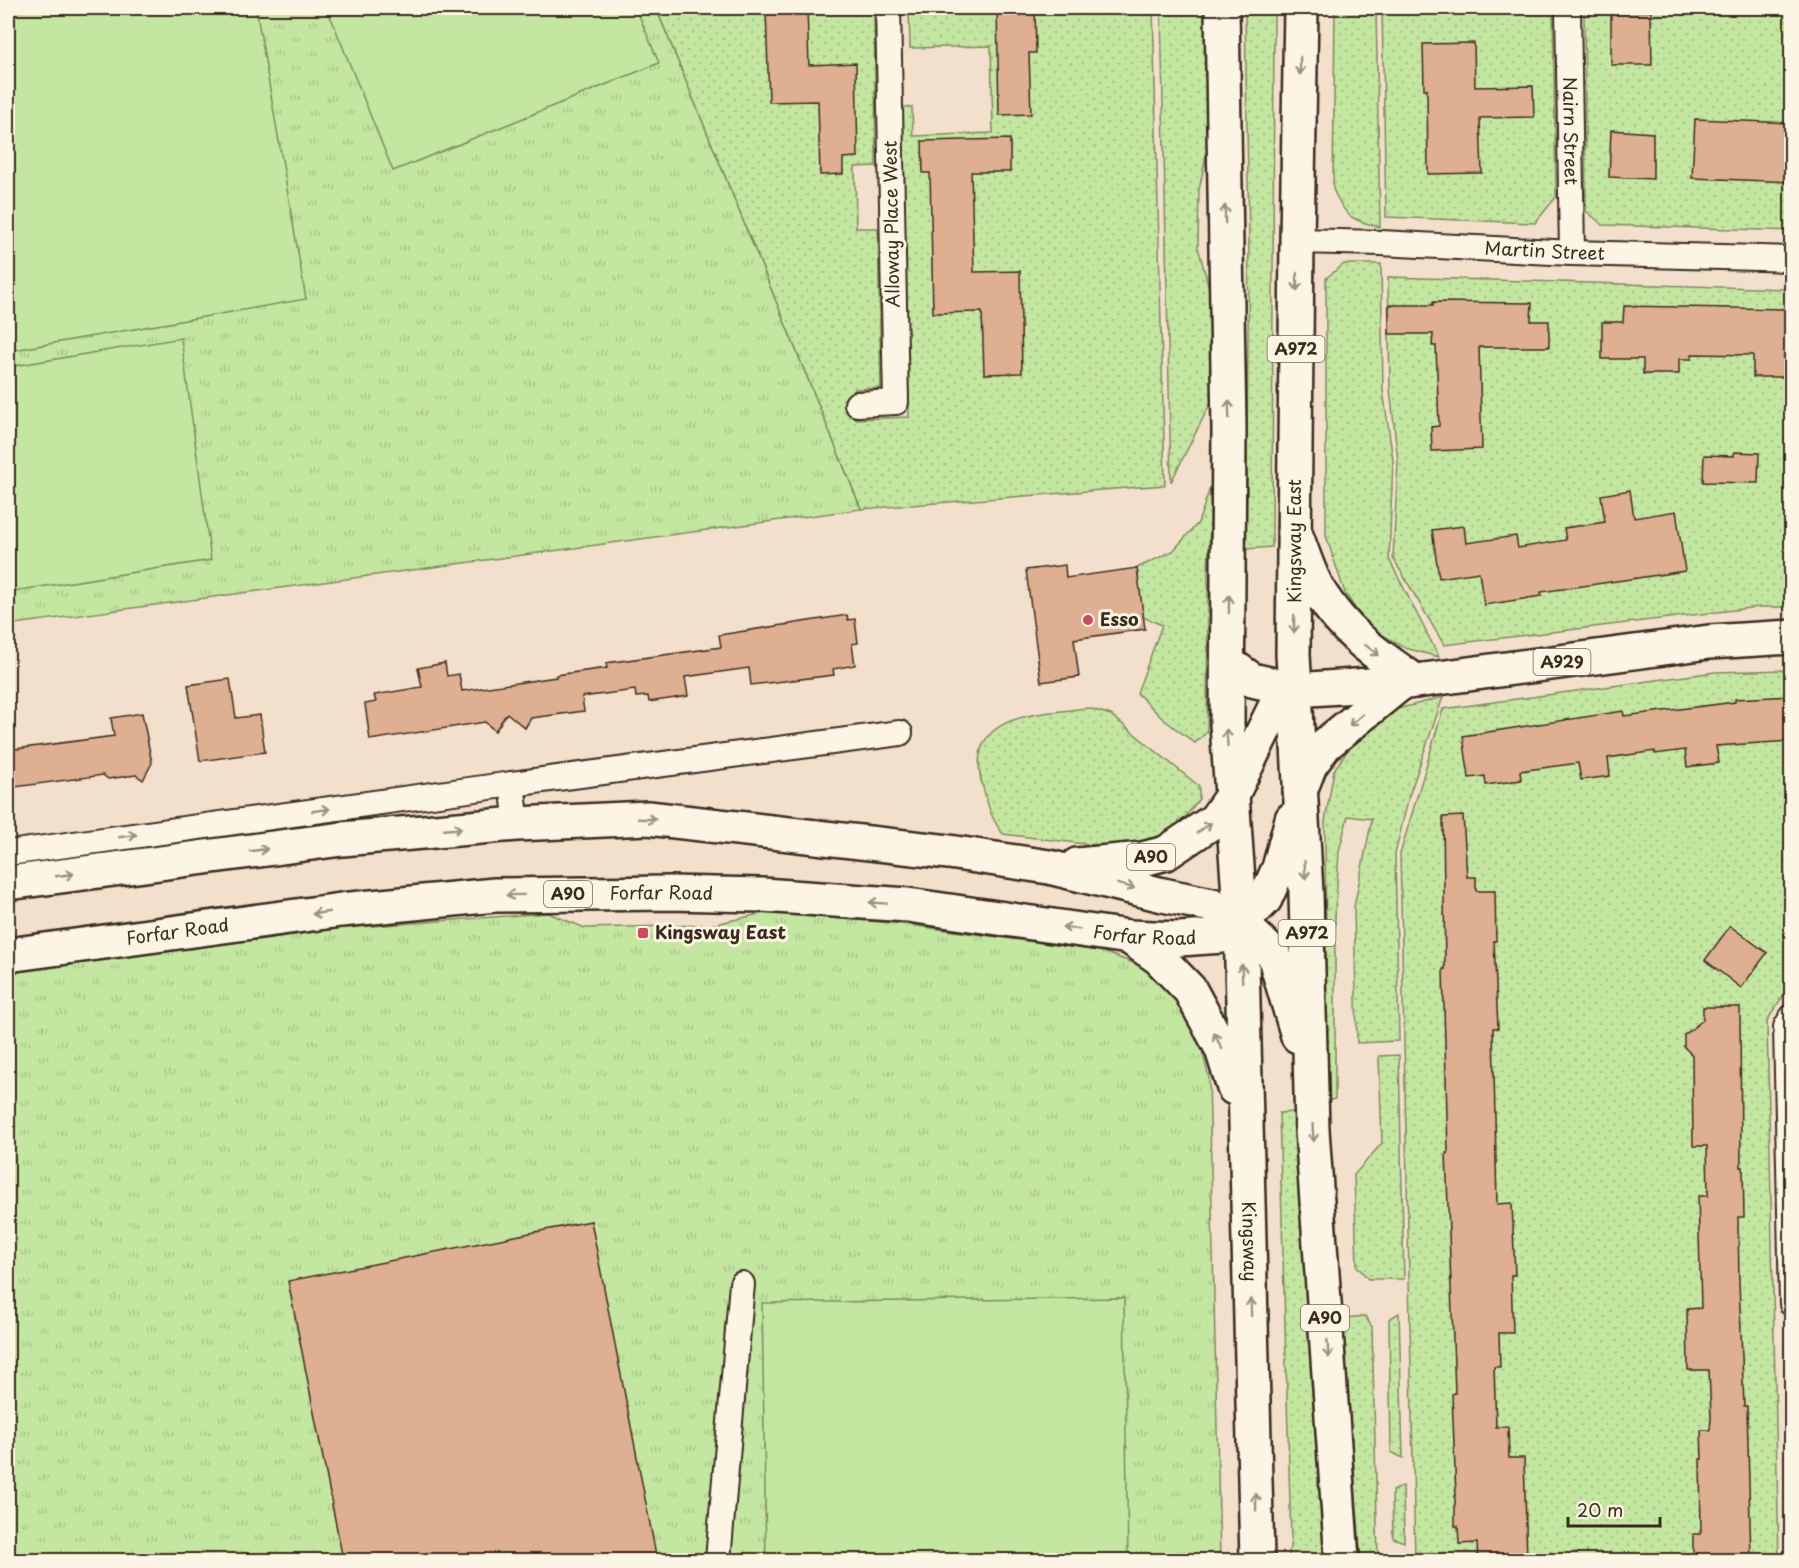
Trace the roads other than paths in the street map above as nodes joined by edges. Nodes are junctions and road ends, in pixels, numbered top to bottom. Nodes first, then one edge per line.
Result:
1 (888, 8) edge
2 (1222, 8) edge
3 (1301, 8) edge
4 (1568, 8) edge
5 (1297, 241) junction
6 (1572, 254) junction
7 (1791, 259) edge
8 (857, 404) dead end
9 (1295, 533) junction
10 (1791, 637) edge
11 (1228, 663) junction
12 (1408, 682) junction
13 (1295, 690) junction
14 (900, 733) dead end
15 (512, 783) junction
16 (1300, 791) junction
17 (1231, 797) junction
18 (517, 824) junction
19 (8, 853) edge
20 (1049, 867) junction
21 (8, 883) edge
22 (1241, 923) junction
23 (1129, 937) junction
24 (8, 955) edge
25 (1791, 1017) edge
26 (1310, 1075) junction
27 (1247, 1136) junction
28 (742, 1284) dead end
29 (1791, 1304) edge
30 (718, 1560) edge
31 (1257, 1560) edge
32 (1342, 1560) edge

1 - 8 street, Alloway Place West
11 -> 2 main road
3 -> 5 main road, Kingsway East / A972
4 - 6 street, Nairn Street
5 - 6 street, Martin Street
5 -> 9 main road, Kingsway East / A972
6 - 7 street, Martin Street
9 -> 12 main road
9 -> 13 main road, Kingsway East / A972
10 - 12 main road, A929
11 - 13 main road, A929
17 -> 11 main road
12 - 13 main road, A929
12 -> 16 main road
13 - 16 main road, Kingsway East / A972
13 - 17 main road
14 - 15 street
15 - 18 street
19 -> 15 street
16 - 22 main road, Forfar Road / A90
16 -> 26 main road, Kingsway East / A972
20 -> 17 main road, A90
17 - 22 main road
18 -> 20 main road, Forfar Road / A90
21 -> 18 main road, Forfar Road / A90
20 -> 22 main road, Forfar Road / A90
22 - 23 main road, Forfar Road / A90
22 - 26 main road, Forfar Road / A90
27 -> 22 main road, Kingsway / A90
23 -> 24 main road, Forfar Road / A90
27 -> 23 main road, A90
25 - 29 street
26 -> 32 main road, A90
31 -> 27 main road, Kingsway / A90
28 - 30 street

